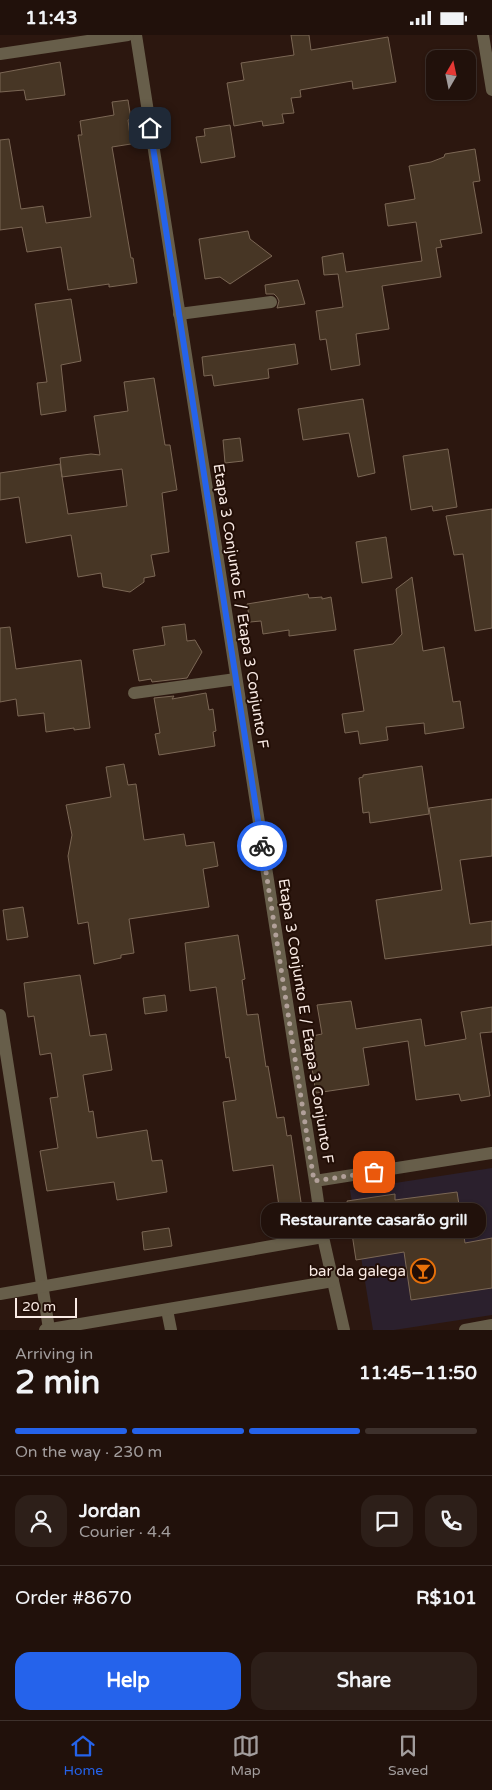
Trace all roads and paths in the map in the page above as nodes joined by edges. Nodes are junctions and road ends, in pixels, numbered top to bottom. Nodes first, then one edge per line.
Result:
1 (128, 35) edge
2 (136, 35) edge
3 (484, 35) edge
4 (0, 54) edge
5 (492, 90) edge
6 (271, 302) dead end
7 (179, 314) junction
8 (236, 679) junction
9 (134, 693) dead end
10 (0, 1015) edge
11 (492, 1153) edge
12 (314, 1181) junction
13 (323, 1237) junction
14 (333, 1281) junction
15 (43, 1287) junction
16 (0, 1294) edge
17 (167, 1310) junction
18 (492, 1325) edge
19 (47, 1330) edge
20 (171, 1330) edge
21 (344, 1330) edge
22 (465, 1330) edge

1 - 4 street
2 - 7 street, Etapa 3 Conjunto E / Etapa 3 Conjunto F
3 - 5 street
6 - 7 street
7 - 8 street, Etapa 3 Conjunto E / Etapa 3 Conjunto F
8 - 9 street
8 - 12 street, Etapa 3 Conjunto E / Etapa 3 Conjunto F
10 - 15 street
11 - 12 street
12 - 13 street, Etapa 3 Conjunto E / Etapa 3 Conjunto F
13 - 14 street, Etapa 3 Conjunto E / Etapa 3 Conjunto F
13 - 15 street
14 - 17 street
14 - 21 street, Etapa 3 Conjunto E / Etapa 3 Conjunto F
15 - 16 street
15 - 19 street
17 - 19 street
17 - 20 street
18 - 22 street

